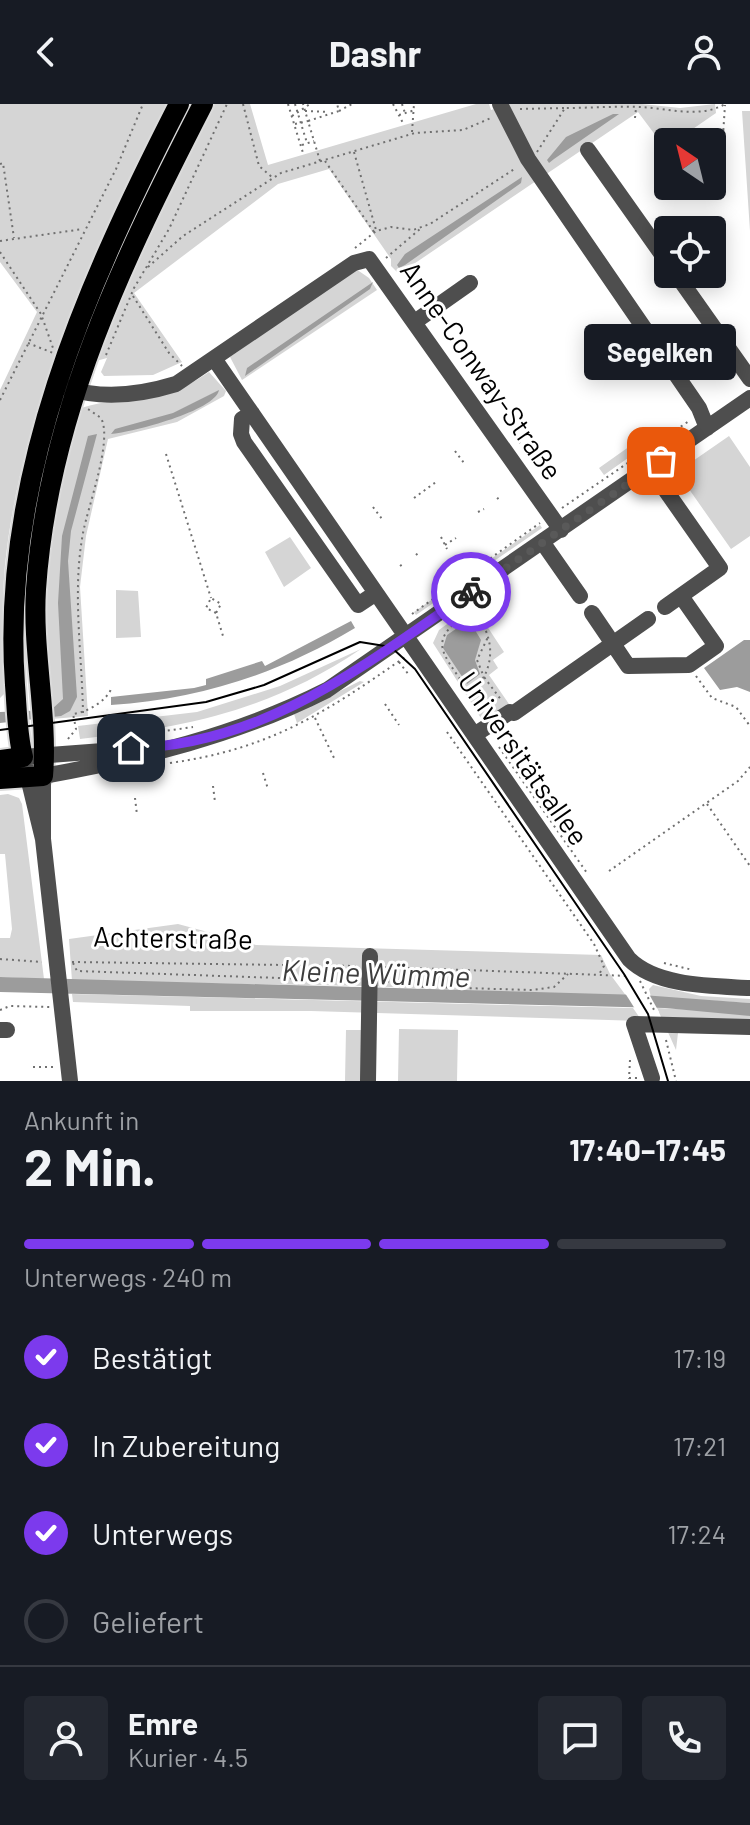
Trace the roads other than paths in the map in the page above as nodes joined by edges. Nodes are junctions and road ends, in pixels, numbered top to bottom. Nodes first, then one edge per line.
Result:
1 (179, 104) edge
2 (203, 104) edge
3 (502, 109) edge
4 (588, 150) dead end
5 (654, 243) edge
6 (470, 283) dead end
7 (686, 288) edge
8 (416, 321) junction
9 (215, 360) junction
10 (750, 379) edge
11 (55, 384) junction
12 (75, 391) junction
13 (750, 398) edge
14 (252, 413) junction
15 (707, 428) junction
16 (650, 468) junction
17 (561, 530) junction
18 (543, 543) junction
19 (376, 593) junction
20 (580, 596) dead end
21 (681, 596) junction
22 (665, 607) dead end
23 (592, 613) dead end
24 (648, 619) dead end
25 (406, 637) junction
26 (613, 644) junction
27 (474, 735) junction
28 (0, 760) edge
29 (35, 767) junction
30 (0, 779) edge
31 (369, 970) road end
32 (750, 988) edge
33 (750, 1027) edge
34 (69, 1073) edge
35 (652, 1078) road end
36 (368, 1081) edge

1 - 11 main road
2 - 12 main road
3 - 15 street
4 - 5 street
6 - 8 street
7 - 10 street
8 - 9 street, Anne-Conway-Straße
8 - 17 street, Anne-Conway-Straße
9 - 12 street, Anne-Conway-Straße
9 - 14 street, Universitätsallee
11 - 12 street, Anne-Conway-Straße
11 - 29 main road
12 - 29 main road
13 - 15 street
14 - 19 street, Universitätsallee
14 - 19 street
15 - 16 street
16 - 17 street
16 - 21 street
17 - 18 street
18 - 20 street
18 - 25 street
19 - 25 street, Universitätsallee
21 - 22 street
21 - 26 street
23 - 26 street
24 - 26 street
25 - 27 street, Universitätsallee
25 - 29 street
26 - 27 street
27 - 32 street, Universitätsallee
28 - 29 main road
29 - 30 main road
29 - 34 street
31 - 36 street
33 - 35 street

